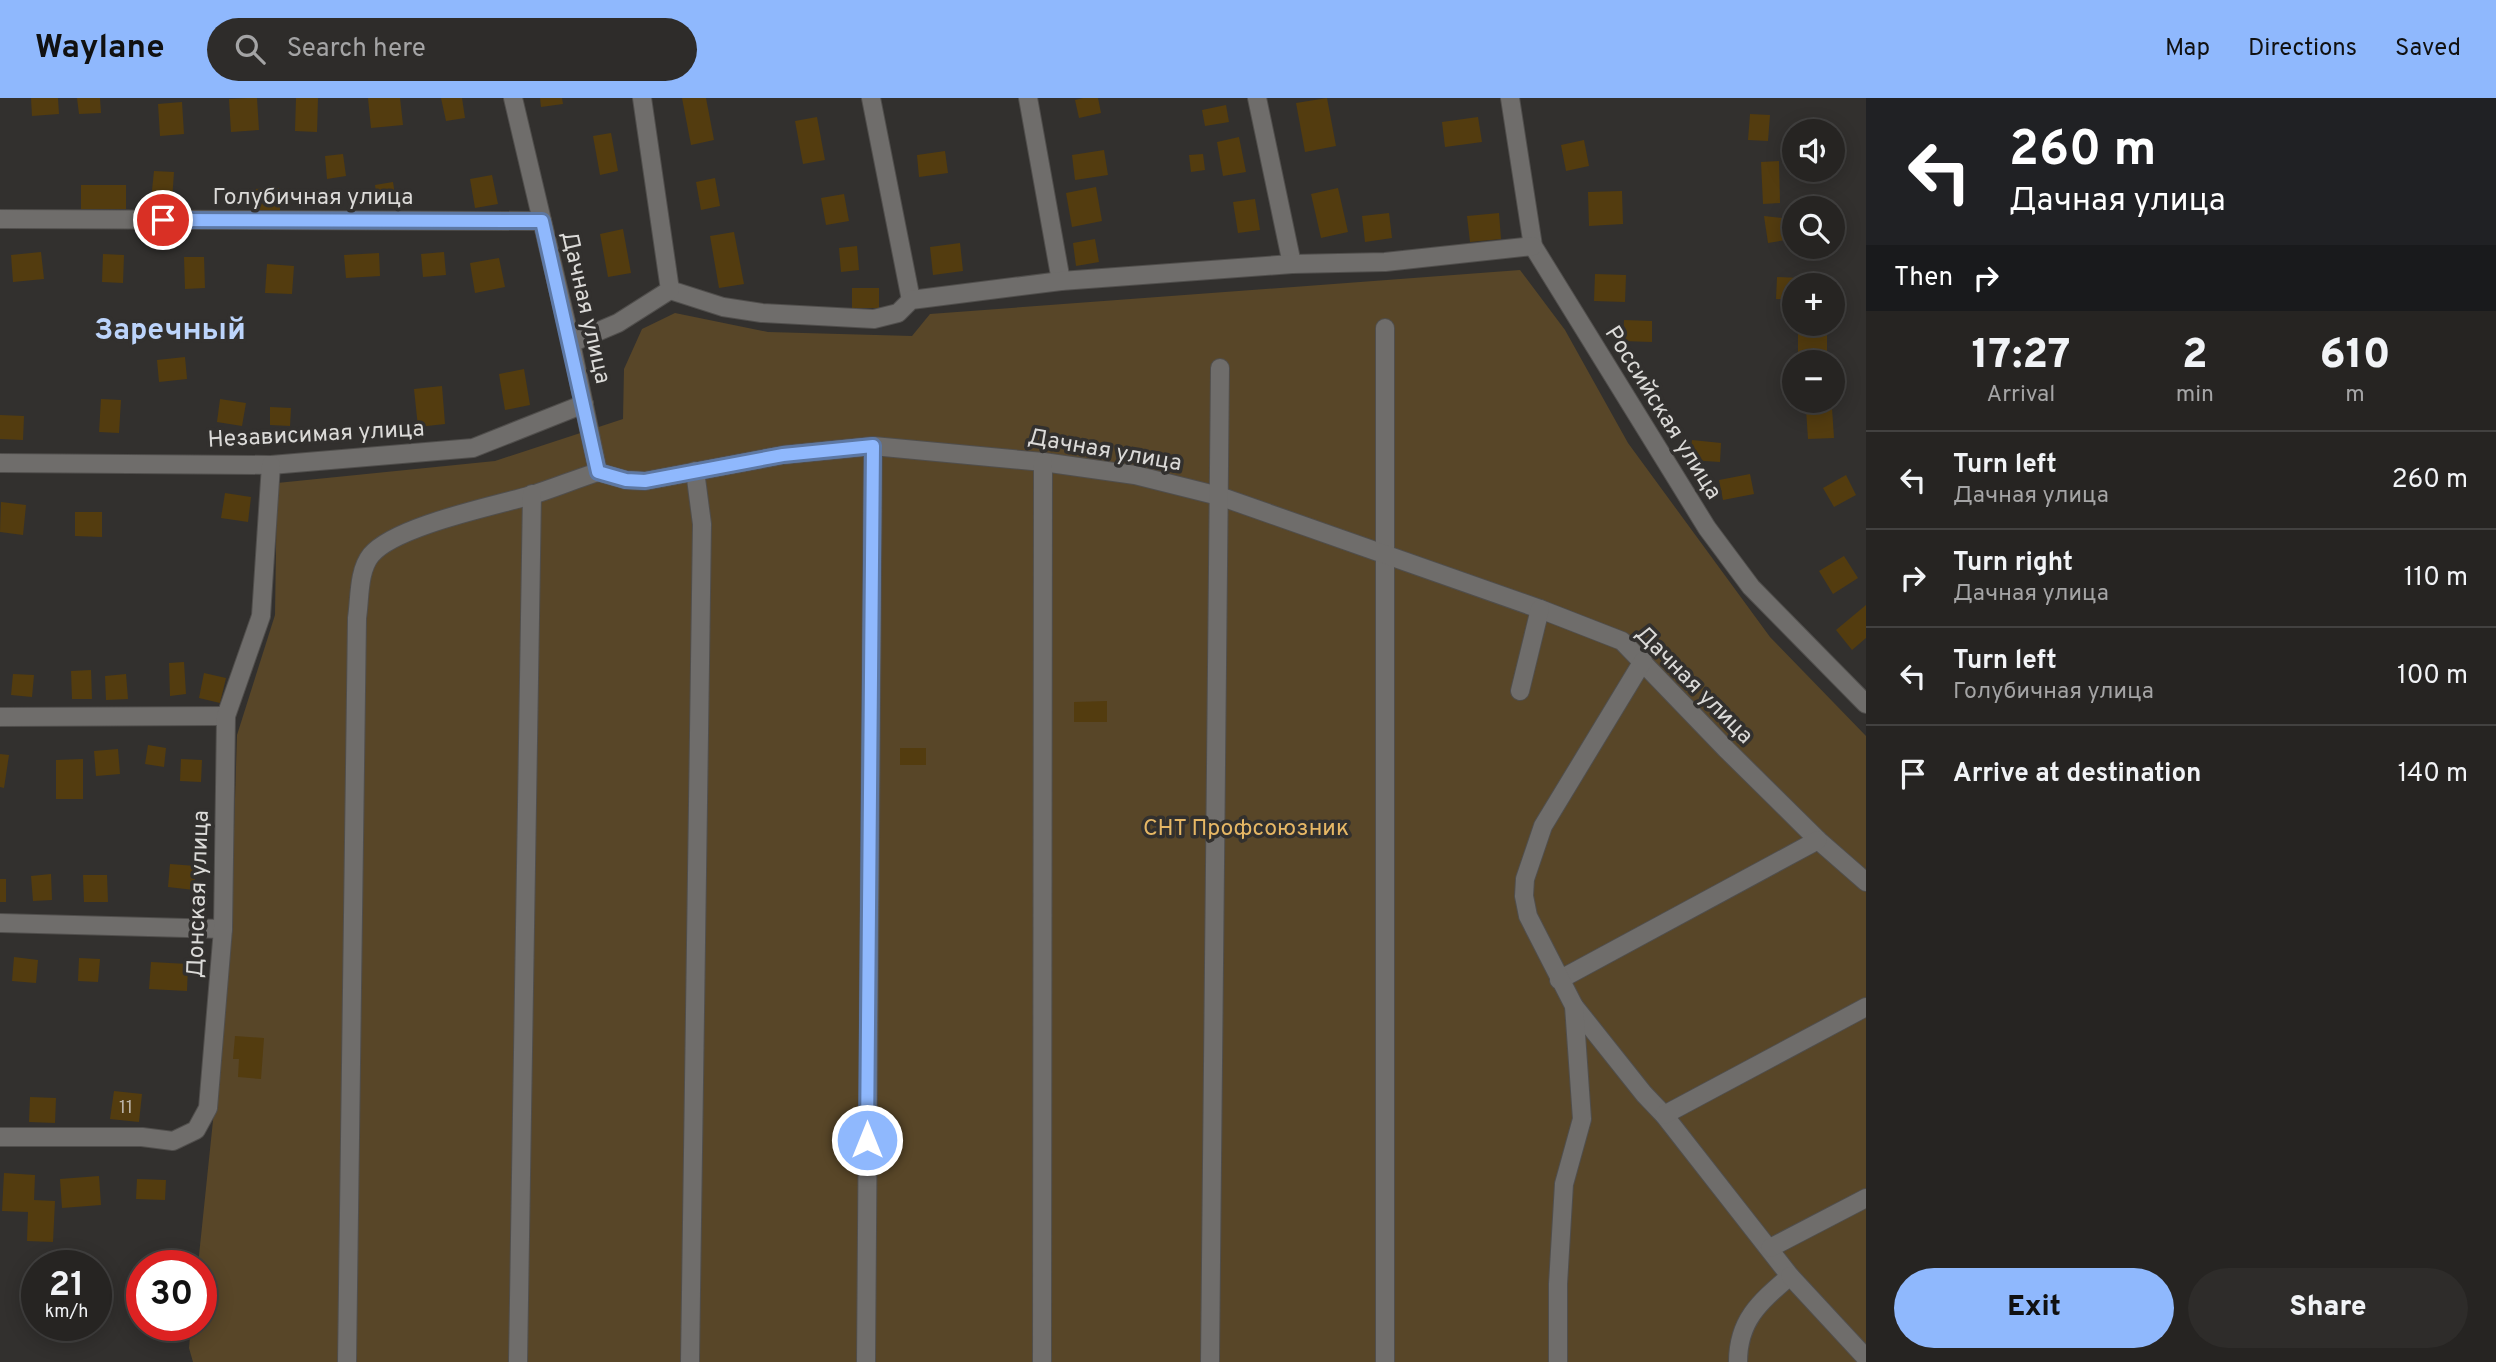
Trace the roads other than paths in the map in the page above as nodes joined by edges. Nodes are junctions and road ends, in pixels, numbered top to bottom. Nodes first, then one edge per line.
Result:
1 (513, 98) edge
2 (642, 98) edge
3 (871, 98) edge
4 (1028, 98) edge
5 (1257, 98) edge
6 (1510, 98) edge
7 (0, 219) edge
8 (542, 221) junction
9 (1533, 246) junction
10 (1292, 264) junction
11 (1061, 281) junction
12 (670, 290) junction
13 (911, 300) junction
14 (1385, 328) dead end
15 (571, 343) junction
16 (1220, 368) dead end
17 (583, 404) junction
18 (873, 446) junction
19 (1043, 461) junction
20 (0, 463) edge
21 (271, 465) junction
22 (695, 471) junction
23 (598, 472) junction
24 (532, 495) junction
25 (1219, 496) junction
26 (1384, 553) junction
27 (1540, 609) junction
28 (1643, 661) junction
29 (1520, 691) dead end
30 (1866, 704) edge
31 (226, 716) junction
32 (0, 717) edge
33 (1818, 840) junction
34 (1866, 882) edge
35 (0, 923) edge
36 (223, 929) junction
37 (1559, 980) junction
38 (1574, 1006) junction
39 (1866, 1007) edge
40 (1664, 1115) junction
41 (0, 1137) edge
42 (1866, 1198) edge
43 (1770, 1248) junction
44 (1790, 1276) junction
45 (1866, 1358) edge
46 (347, 1362) edge
47 (518, 1362) edge
48 (690, 1362) edge
49 (866, 1362) edge
50 (1042, 1362) edge
51 (1210, 1362) edge
52 (1385, 1362) edge
53 (1558, 1362) edge
54 (1738, 1362) edge

1 - 8 street, Дачная улица
2 - 12 street
3 - 13 street
4 - 11 street
5 - 10 street
6 - 9 street, Российская улица
7 - 8 street, Голубичная улица
8 - 15 street, Дачная улица
9 - 10 street
9 - 30 street, Российская улица
10 - 11 street
11 - 13 street
12 - 13 street
12 - 15 street
14 - 26 street
15 - 17 street, Дачная улица
16 - 25 street
17 - 21 street, Независимая улица
17 - 23 street, Дачная улица
18 - 19 street, Дачная улица
18 - 22 street, Дачная улица
18 - 49 street
19 - 25 street, Дачная улица
19 - 50 street
20 - 21 street, Независимая улица
21 - 31 street, Донская улица
22 - 23 street, Дачная улица
22 - 48 street
23 - 24 street
24 - 46 street
24 - 47 street
25 - 26 street, Дачная улица
25 - 51 street
26 - 27 street, Дачная улица
26 - 52 street
27 - 28 street, Дачная улица
27 - 29 street
28 - 33 street, Дачная улица
28 - 37 street
31 - 32 street
31 - 36 street, Донская улица
33 - 34 street, Дачная улица
33 - 37 street
35 - 36 street
36 - 41 street, Донская улица
37 - 38 street
38 - 40 street
38 - 53 street
39 - 40 street
40 - 43 street
42 - 43 street
43 - 44 street
44 - 45 street
44 - 54 street

